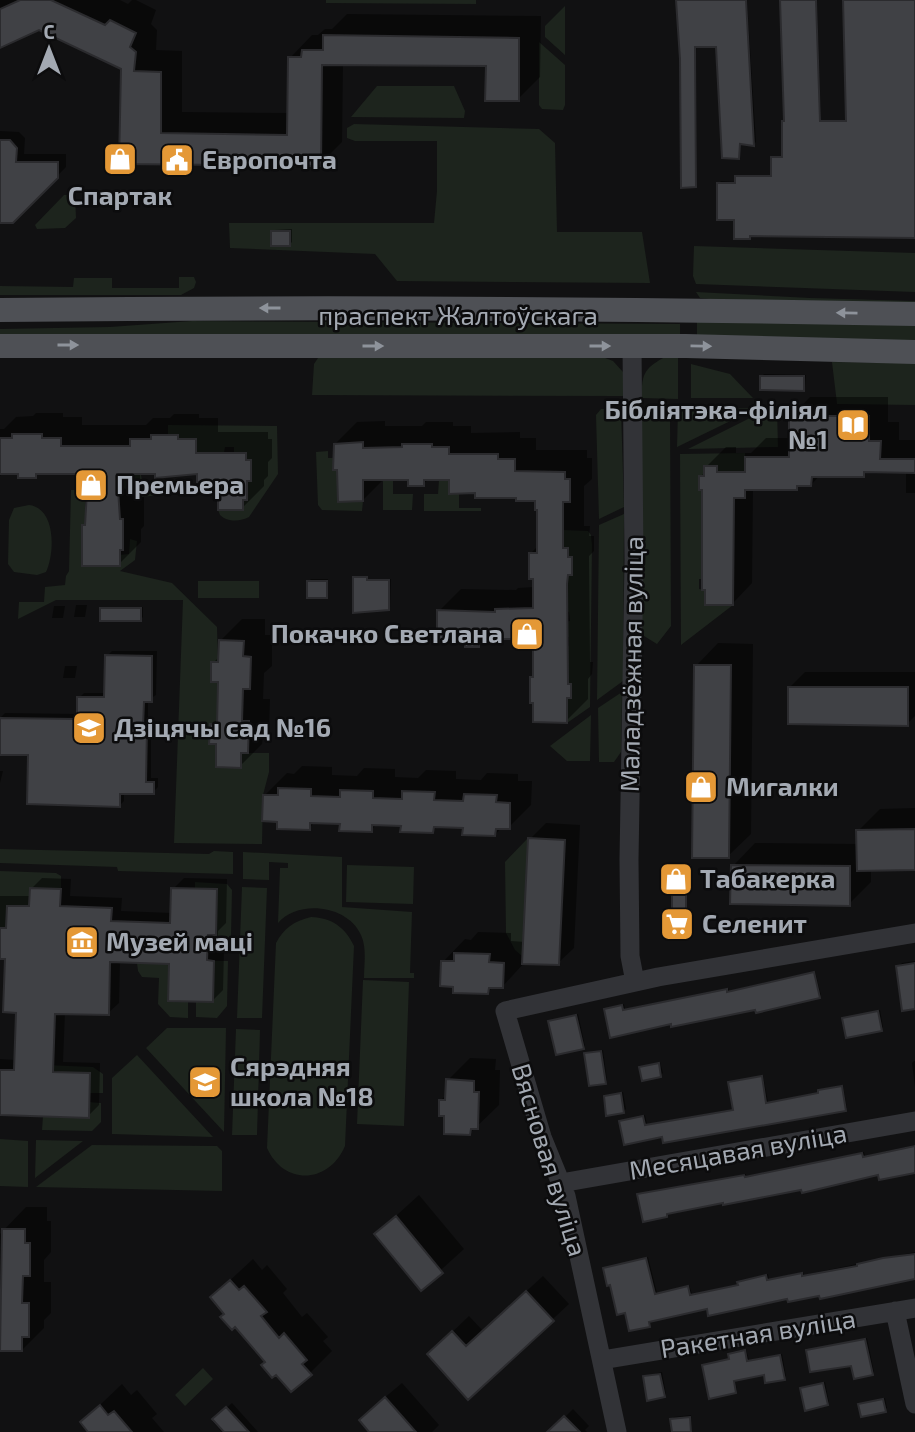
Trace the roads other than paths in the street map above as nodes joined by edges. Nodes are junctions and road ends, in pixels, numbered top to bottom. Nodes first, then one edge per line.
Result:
1 (5, 311) edge
2 (915, 314) edge
3 (0, 346) edge
4 (632, 346) junction
5 (915, 352) edge
6 (915, 933) edge
7 (635, 982) junction
8 (915, 1121) edge
9 (561, 1183) junction
10 (915, 1308) edge
11 (895, 1311) junction
12 (602, 1360) junction
13 (915, 1404) edge
14 (617, 1432) edge

2 -> 1 main road, праспект Жалтоўскага
3 -> 4 main road, праспект Жалтоўскага
4 -> 5 main road, праспект Жалтоўскага
4 - 7 street, Маладзёжная вуліца
6 - 7 street
7 - 9 street, Вясновая вуліца
8 - 9 street, Месяцавая вуліца
9 - 12 street, Вясновая вуліца
10 - 11 street, Ракетная вуліца
11 - 12 street, Ракетная вуліца
11 - 13 street
12 - 14 street, Вясновая вуліца

